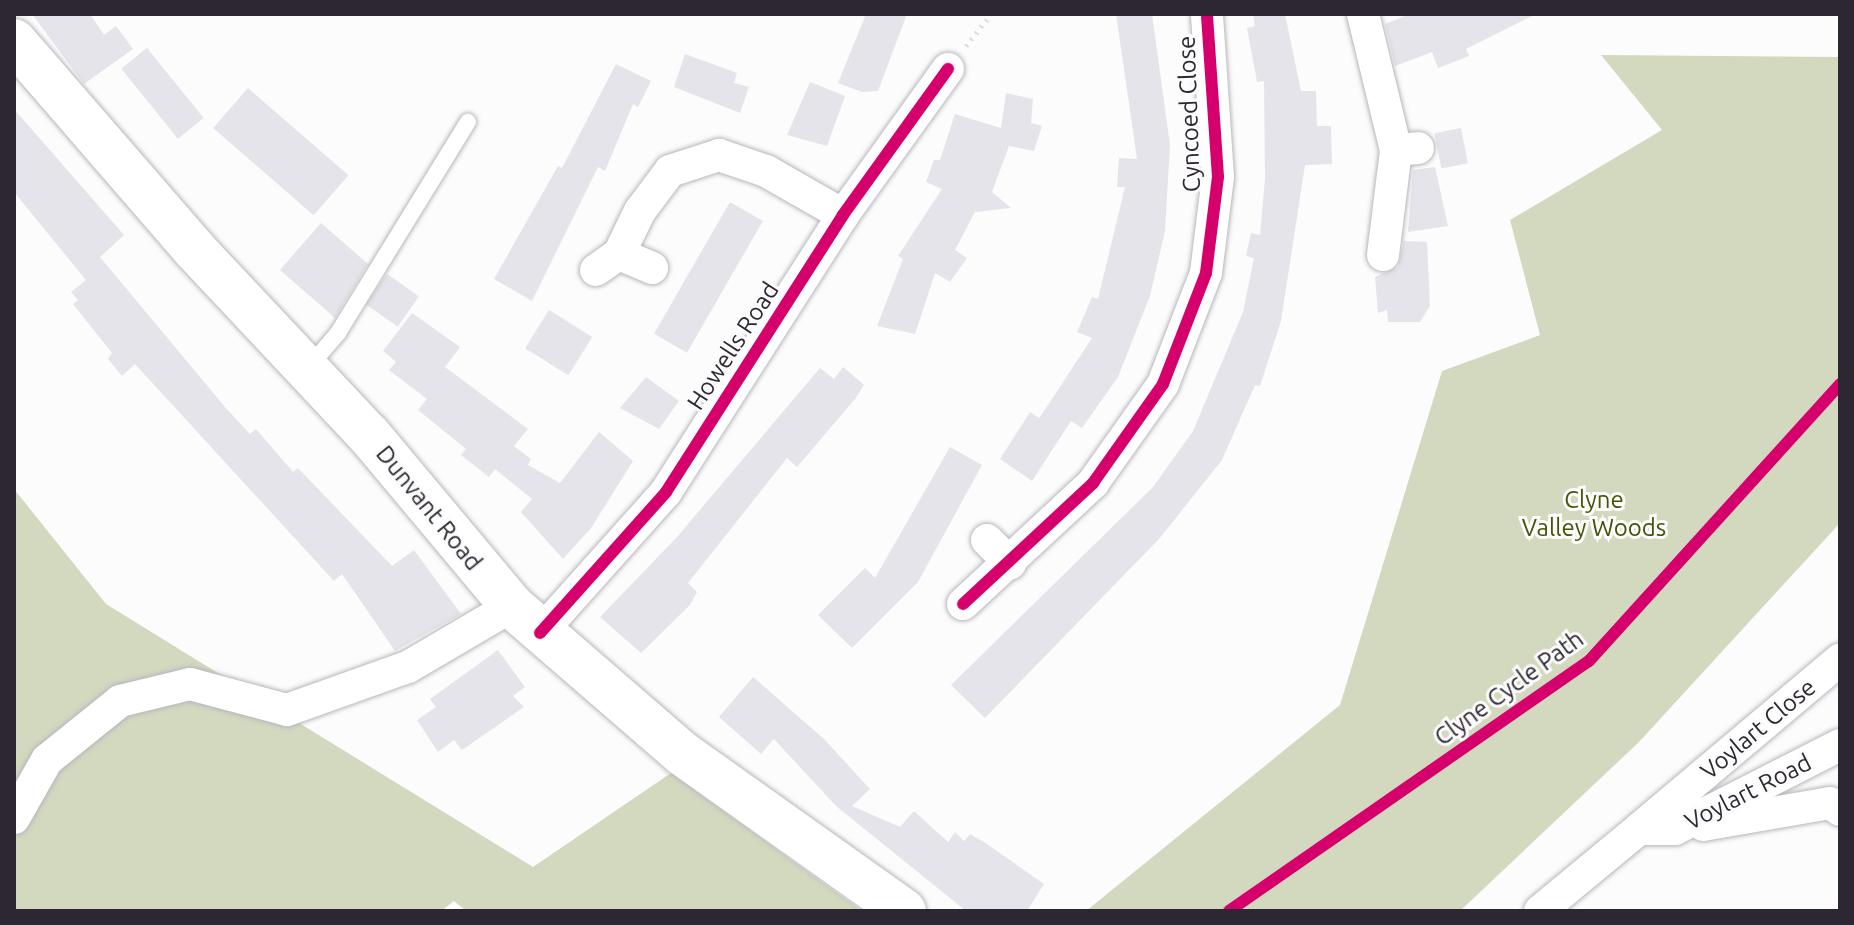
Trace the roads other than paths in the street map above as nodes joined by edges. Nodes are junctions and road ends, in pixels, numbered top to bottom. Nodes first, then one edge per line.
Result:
1 (1207, 14) edge
2 (1363, 14) edge
3 (14, 41) edge
4 (948, 69) road end
5 (468, 122) dead end
6 (843, 215) junction
7 (1383, 255) dead end
8 (652, 268) dead end
9 (307, 369) junction
10 (987, 540) dead end
11 (1010, 563) junction
12 (963, 604) dead end
13 (526, 620) junction
14 (1840, 660) edge
15 (1840, 745) edge
16 (1840, 810) edge
17 (14, 818) edge
18 (1639, 829) junction
19 (1675, 829) junction
20 (904, 911) edge
21 (1540, 911) edge

1 - 11 street, Cyncoed Close
2 - 7 street
3 - 9 main road, Dunvant Road
4 - 6 street, Howells Road
5 - 9 lane
6 - 8 street
6 - 13 street, Howells Road
9 - 13 main road, Dunvant Road
10 - 11 street
11 - 12 street, Cyncoed Close
13 - 17 street, Howells Road
13 - 20 main road, Dunvant Road
14 - 18 street, Voylart Close
15 - 19 street, Voylart Road
16 - 19 street
18 - 19 street, Voylart Road
18 - 21 street

